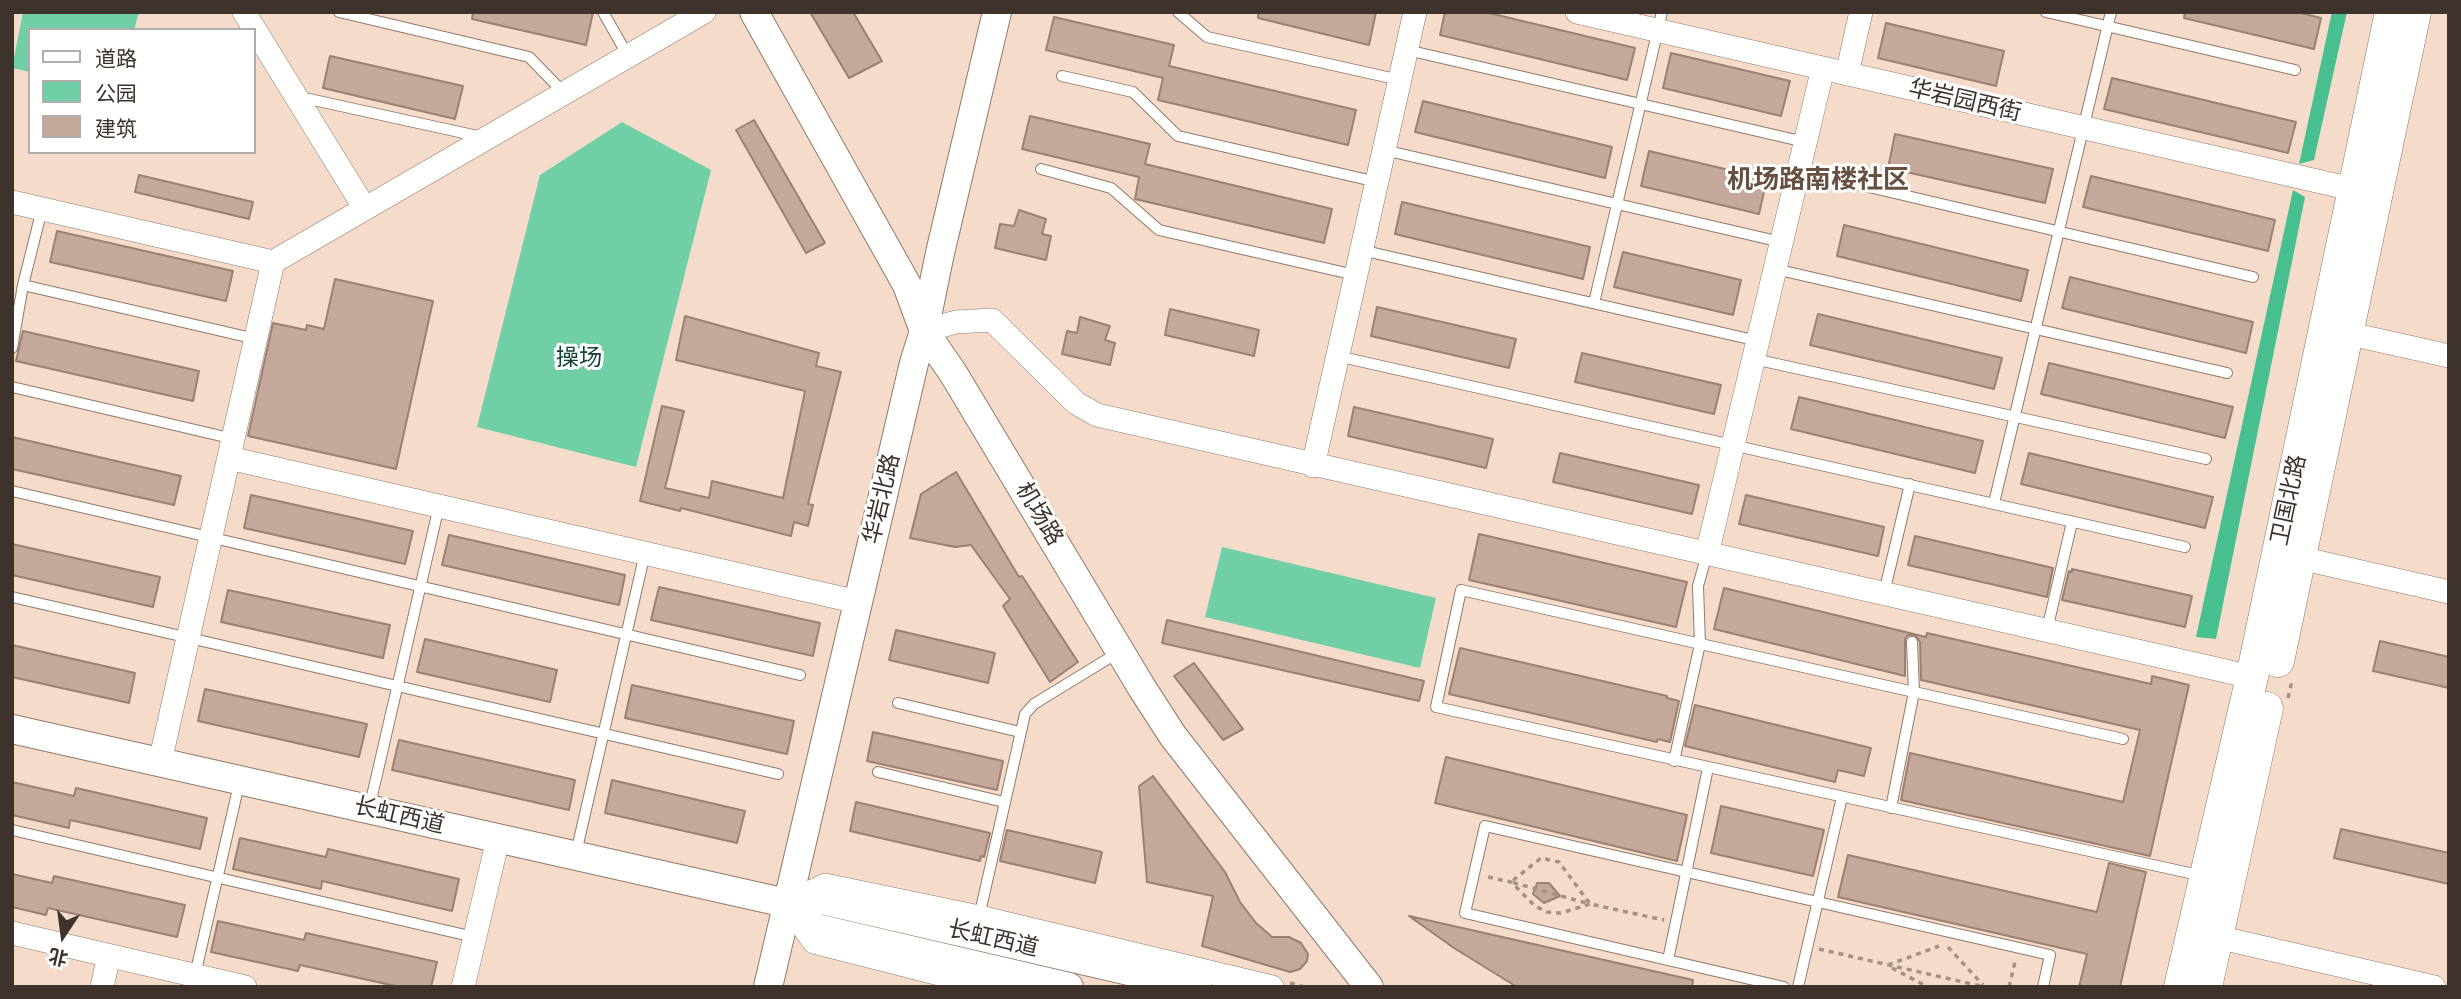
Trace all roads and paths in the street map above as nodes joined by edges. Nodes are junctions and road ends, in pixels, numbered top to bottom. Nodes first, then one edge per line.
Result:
1 (244, 12) edge
2 (339, 12) edge
3 (397, 12) edge
4 (603, 12) edge
5 (704, 12) edge
6 (754, 12) edge
7 (996, 12) edge
8 (1178, 12) edge
9 (1415, 12) edge
10 (1577, 12) edge
11 (1861, 12) edge
12 (2046, 12) edge
13 (2111, 12) edge
14 (2391, 12) edge
15 (2415, 12) edge
16 (1660, 22) edge
17 (394, 25) junction
18 (2107, 26) junction
19 (254, 28) edge
20 (256, 31) edge
21 (1407, 50) junction
22 (628, 56) junction
23 (1823, 68) junction
24 (2295, 70) dead end
25 (1847, 74) junction
26 (1062, 76) dead end
27 (1400, 80) junction
28 (564, 93) junction
29 (297, 96) junction
30 (1641, 104) junction
31 (2083, 128) junction
32 (485, 138) junction
33 (1805, 142) junction
34 (1384, 150) junction
35 (1041, 169) dead end
36 (1377, 181) junction
37 (1856, 184) dead end
38 (2353, 189) junction
39 (12, 202) edge
40 (1618, 204) junction
41 (364, 207) junction
42 (43, 209) junction
43 (2058, 232) junction
44 (1782, 242) junction
45 (1361, 250) junction
46 (273, 262) junction
47 (1775, 270) junction
48 (1355, 275) junction
49 (2253, 277) dead end
50 (23, 285) junction
51 (1594, 303) junction
52 (924, 331) junction
53 (2346, 333) junction
54 (256, 338) junction
55 (12, 348) edge
56 (1756, 350) junction
57 (1337, 356) junction
58 (2449, 356) edge
59 (2227, 373) dead end
60 (12, 387) edge
61 (1733, 444) junction
62 (232, 449) junction
63 (2206, 459) dead end
64 (1313, 466) junction
65 (1910, 484) junction
66 (12, 491) edge
67 (1994, 503) junction
68 (439, 506) junction
69 (2073, 522) junction
70 (211, 538) junction
71 (2185, 547) dead end
72 (645, 553) junction
73 (1707, 554) junction
74 (2300, 558) junction
75 (420, 586) junction
76 (2449, 592) edge
77 (1884, 593) junction
78 (12, 597) edge
79 (858, 601) junction
80 (2047, 630) junction
81 (627, 634) junction
82 (188, 638) junction
83 (1912, 642) dead end
84 (1700, 644) junction
85 (1121, 651) junction
86 (800, 675) dead end
87 (2252, 677) junction
88 (397, 686) junction
89 (1913, 692) junction
90 (898, 703) dead end
91 (12, 729) edge
92 (1020, 732) junction
93 (604, 734) junction
94 (2123, 739) dead end
95 (1674, 761) junction
96 (160, 762) junction
97 (1708, 768) junction
98 (878, 772) dead end
99 (778, 774) dead end
100 (240, 780) junction
101 (1842, 797) junction
102 (1004, 802) junction
103 (1891, 808) junction
104 (369, 809) junction
105 (12, 830) edge
106 (498, 839) junction
107 (576, 856) junction
108 (1687, 872) junction
109 (1474, 874) junction
110 (2206, 876) junction
111 (218, 877) junction
112 (1511, 883) junction
113 (1817, 902) junction
114 (786, 904) junction
115 (1590, 904) junction
116 (979, 917) junction
117 (1676, 923) junction
118 (12, 933) edge
119 (474, 937) junction
120 (2217, 937) junction
121 (1807, 946) junction
122 (2019, 948) junction
123 (109, 956) junction
124 (1668, 960) junction
125 (1888, 965) junction
126 (195, 975) junction
127 (1745, 982) edge
128 (963, 984) edge
129 (102, 987) edge
130 (245, 987) edge
131 (463, 987) edge
132 (768, 987) edge
133 (991, 987) edge
134 (1069, 987) edge
135 (1198, 987) edge
136 (1272, 987) edge
137 (1369, 987) edge
138 (1784, 987) edge
139 (1798, 987) edge
140 (1928, 987) edge
141 (1984, 987) edge
142 (2009, 987) edge
143 (2043, 987) edge
144 (2180, 987) edge
145 (2206, 987) edge
146 (2434, 987) edge

1 - 19 street
2 - 17 lane
3 - 17 lane
4 - 22 lane
5 - 22 street
6 - 52 street, 机场路
7 - 52 street, 华岩北路
8 - 27 lane
9 - 21 street
10 - 16 street, 华岩园西街
11 - 25 street
12 - 18 lane
13 - 18 lane
14 - 38 main road, 卫国北路
15 - 53 main road, 卫国北路
16 - 23 street, 华岩园西街
16 - 30 lane
17 - 28 lane
18 - 24 lane
18 - 31 lane
20 - 29 street
21 - 27 street
21 - 30 lane
22 - 28 street
23 - 25 street, 华岩园西街
23 - 33 street
25 - 31 street, 华岩园西街
26 - 36 lane
27 - 34 street
28 - 32 street
29 - 32 lane
29 - 41 street
30 - 33 lane
30 - 40 lane
31 - 38 street, 华岩园西街
31 - 43 lane
32 - 41 street
33 - 44 street
34 - 36 street
34 - 40 lane
35 - 48 lane
36 - 45 street
37 - 43 lane
38 - 87 main road, 卫国北路
39 - 42 street
40 - 44 lane
40 - 51 lane
41 - 46 street
42 - 46 street
42 - 50 lane
43 - 49 lane
43 - 67 lane
44 - 47 street
45 - 48 street
45 - 51 lane
46 - 54 street
47 - 56 street
47 - 59 lane
48 - 57 street
50 - 54 lane
50 - 55 lane
51 - 56 lane
52 - 64 street
52 - 79 street, 华岩北路
52 - 85 street, 机场路
53 - 58 street
53 - 74 main road, 卫国北路
54 - 62 street
56 - 61 street
56 - 63 lane
57 - 61 lane
57 - 64 street
60 - 62 lane
61 - 65 lane
61 - 73 street
62 - 68 street
62 - 70 street
64 - 73 street
65 - 67 lane
65 - 77 lane
66 - 70 lane
67 - 69 lane
68 - 72 street
68 - 75 lane
69 - 71 lane
69 - 80 lane
70 - 75 lane
70 - 82 street
72 - 79 street
72 - 81 lane
73 - 77 street
73 - 84 lane
74 - 76 street
74 - 120 main road, 卫国北路
75 - 81 lane
75 - 88 lane
77 - 80 street
78 - 82 lane
79 - 114 street, 华岩北路
80 - 87 street
81 - 86 lane
81 - 93 lane
82 - 88 lane
82 - 96 street
83 - 89 lane
84 - 89 lane
84 - 95 lane
84 - 95 lane
85 - 92 lane
85 - 137 street, 机场路
87 - 110 main road, 卫国北路
88 - 93 lane
88 - 104 lane
89 - 94 lane
89 - 103 lane
90 - 92 lane
91 - 96 street, 长虹西道
92 - 102 lane
93 - 99 lane
93 - 107 lane
95 - 97 lane
96 - 100 street, 长虹西道
97 - 101 lane
97 - 108 lane
98 - 102 lane
100 - 104 street, 长虹西道
100 - 111 lane
101 - 103 lane
101 - 113 lane
102 - 116 lane
103 - 110 lane
104 - 106 street, 长虹西道
105 - 111 lane
106 - 107 street, 长虹西道
106 - 119 street
107 - 114 street, 长虹西道
108 - 109 lane
108 - 113 lane
108 - 117 lane
109 - 112 path
109 - 124 lane
110 - 144 main road, 卫国北路
111 - 119 lane
111 - 126 lane
112 - 115 path
112 - 115 path
112 - 115 path
113 - 121 lane
113 - 122 lane
114 - 116 street
114 - 128 street
114 - 132 street, 华岩北路
114 - 134 street, 长虹西道
114 - 135 street, 长虹西道
115 - 117 path
116 - 136 street
117 - 124 lane
118 - 123 street
119 - 131 street
120 - 145 main road, 卫国北路
120 - 146 street
121 - 125 path
121 - 139 lane
122 - 142 path
122 - 143 lane
123 - 126 street
123 - 129 street
124 - 127 lane
125 - 140 path
125 - 141 path
125 - 141 path
126 - 130 street
127 - 138 lane
128 - 133 street

